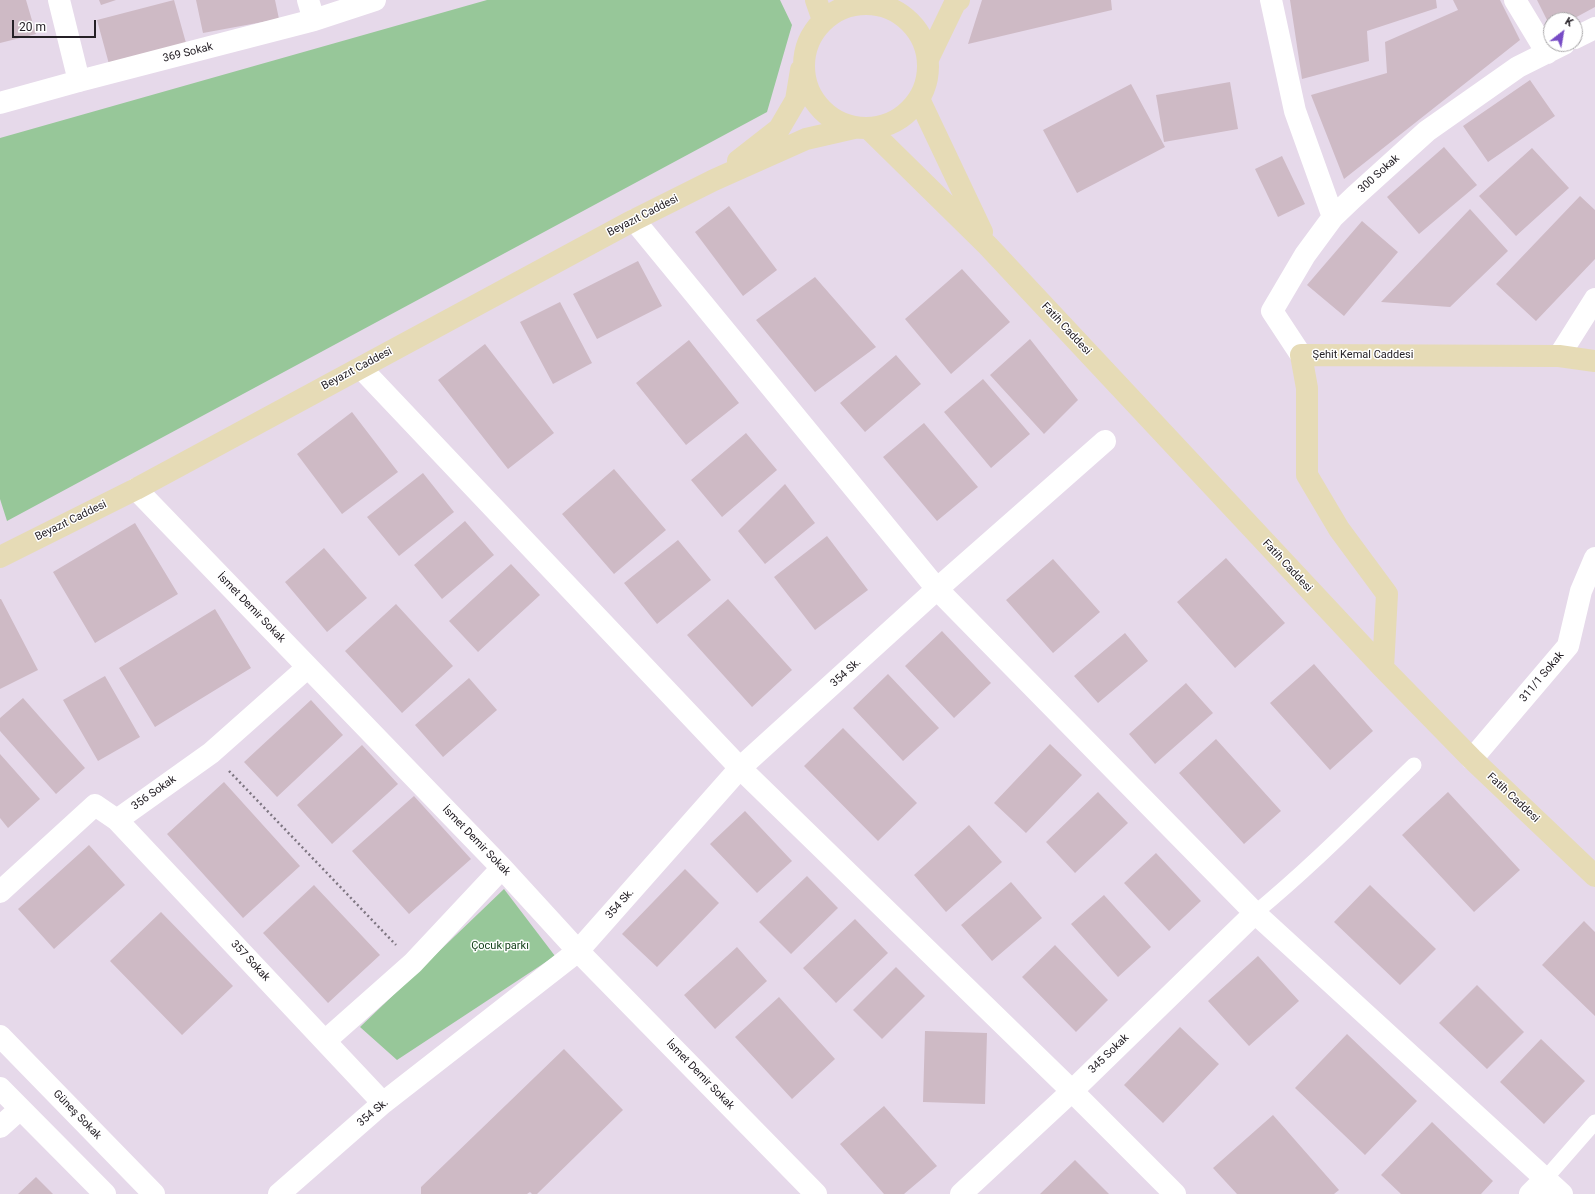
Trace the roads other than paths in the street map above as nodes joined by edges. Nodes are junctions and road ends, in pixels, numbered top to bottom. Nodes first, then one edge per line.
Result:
1 (59, 0) edge
2 (375, 0) edge
3 (816, 0) edge
4 (959, 0) edge
5 (1270, 0) edge
6 (1515, 0) edge
7 (882, 2) edge
8 (840, 4) edge
9 (311, 10) edge
10 (823, 20) junction
11 (1595, 28) edge
12 (1543, 34) edge
13 (1583, 34) edge
14 (1547, 52) edge
15 (803, 58) junction
16 (928, 59) junction
17 (79, 80) junction
18 (919, 99) junction
19 (0, 103) edge
20 (862, 128) junction
21 (714, 180) junction
22 (1333, 217) junction
23 (634, 220) junction
24 (988, 246) junction
25 (1595, 299) edge
26 (1301, 355) junction
27 (1559, 356) junction
28 (1595, 361) edge
29 (361, 368) junction
30 (1105, 441) dead end
31 (136, 489) junction
32 (0, 557) edge
33 (1595, 558) edge
34 (937, 589) junction
35 (1588, 594) edge
36 (308, 667) junction
37 (1383, 668) junction
38 (1472, 759) junction
39 (1414, 765) dead end
40 (740, 768) junction
41 (117, 820) junction
42 (502, 868) junction
43 (1595, 876) edge
44 (0, 892) edge
45 (1256, 913) junction
46 (578, 951) junction
47 (0, 1036) edge
48 (325, 1041) junction
49 (0, 1088) edge
50 (1072, 1091) junction
51 (383, 1103) junction
52 (20, 1109) junction
53 (1595, 1122) edge
54 (0, 1127) edge
55 (1546, 1178) junction
56 (105, 1194) edge
57 (154, 1194) edge
58 (279, 1194) edge
59 (816, 1194) edge
60 (961, 1194) edge
61 (1175, 1194) edge
62 (1530, 1194) edge
63 (1562, 1194) edge

1 - 17 street
2 - 9 street, 369 Sokak
3 - 10 street
4 - 16 street
5 - 22 street
6 - 12 street
7 - 8 street, Fatih Caddesi
7 - 16 street, Fatih Caddesi
8 - 10 street, Fatih Caddesi
9 - 17 street, 369 Sokak
10 - 15 street, Fatih Caddesi
11 - 13 street
14 - 22 street, 300 Sokak
15 - 20 street, Fatih Caddesi
15 - 21 street
16 - 18 street, Fatih Caddesi
17 - 19 street, 369 Sokak
18 - 20 street, Fatih Caddesi
18 - 24 street, Fatih Caddesi
20 - 21 street
20 - 24 street, Fatih Caddesi
21 - 23 street, Beyazıt Caddesi
22 - 26 street, 300 Sokak
23 - 29 street, Beyazıt Caddesi
23 - 34 street
24 - 37 street, Fatih Caddesi
25 - 27 street
26 - 27 street, Şehit Kemal Caddesi
26 - 37 street, Şehit Kemal Caddesi
27 - 28 street, Şehit Kemal Caddesi
29 - 31 street, Beyazıt Caddesi
29 - 40 street
30 - 34 street, 354 Sk.
31 - 32 street, Beyazıt Caddesi
31 - 36 street, İsmet Demir Sokak
33 - 35 street, 311/1 Sokak
34 - 40 street, 354 Sk.
34 - 45 street
35 - 38 street, 311/1 Sokak
36 - 41 street, 356 Sokak
36 - 42 street, İsmet Demir Sokak
37 - 38 street, Fatih Caddesi
38 - 43 street, Fatih Caddesi
39 - 45 lane
40 - 46 street, 354 Sk.
40 - 50 street
41 - 44 street
41 - 48 street, 357 Sokak
42 - 46 street, İsmet Demir Sokak
42 - 48 street
45 - 50 street, 345 Sokak
45 - 55 street
46 - 51 street, 354 Sk.
46 - 59 street, İsmet Demir Sokak
47 - 57 street, Güneş Sokak
48 - 51 street, 357 Sokak
49 - 52 street
50 - 60 street, 345 Sokak
50 - 61 street
51 - 58 street, 354 Sk.
52 - 54 street
52 - 56 street
53 - 55 lane
55 - 62 street
55 - 63 street

